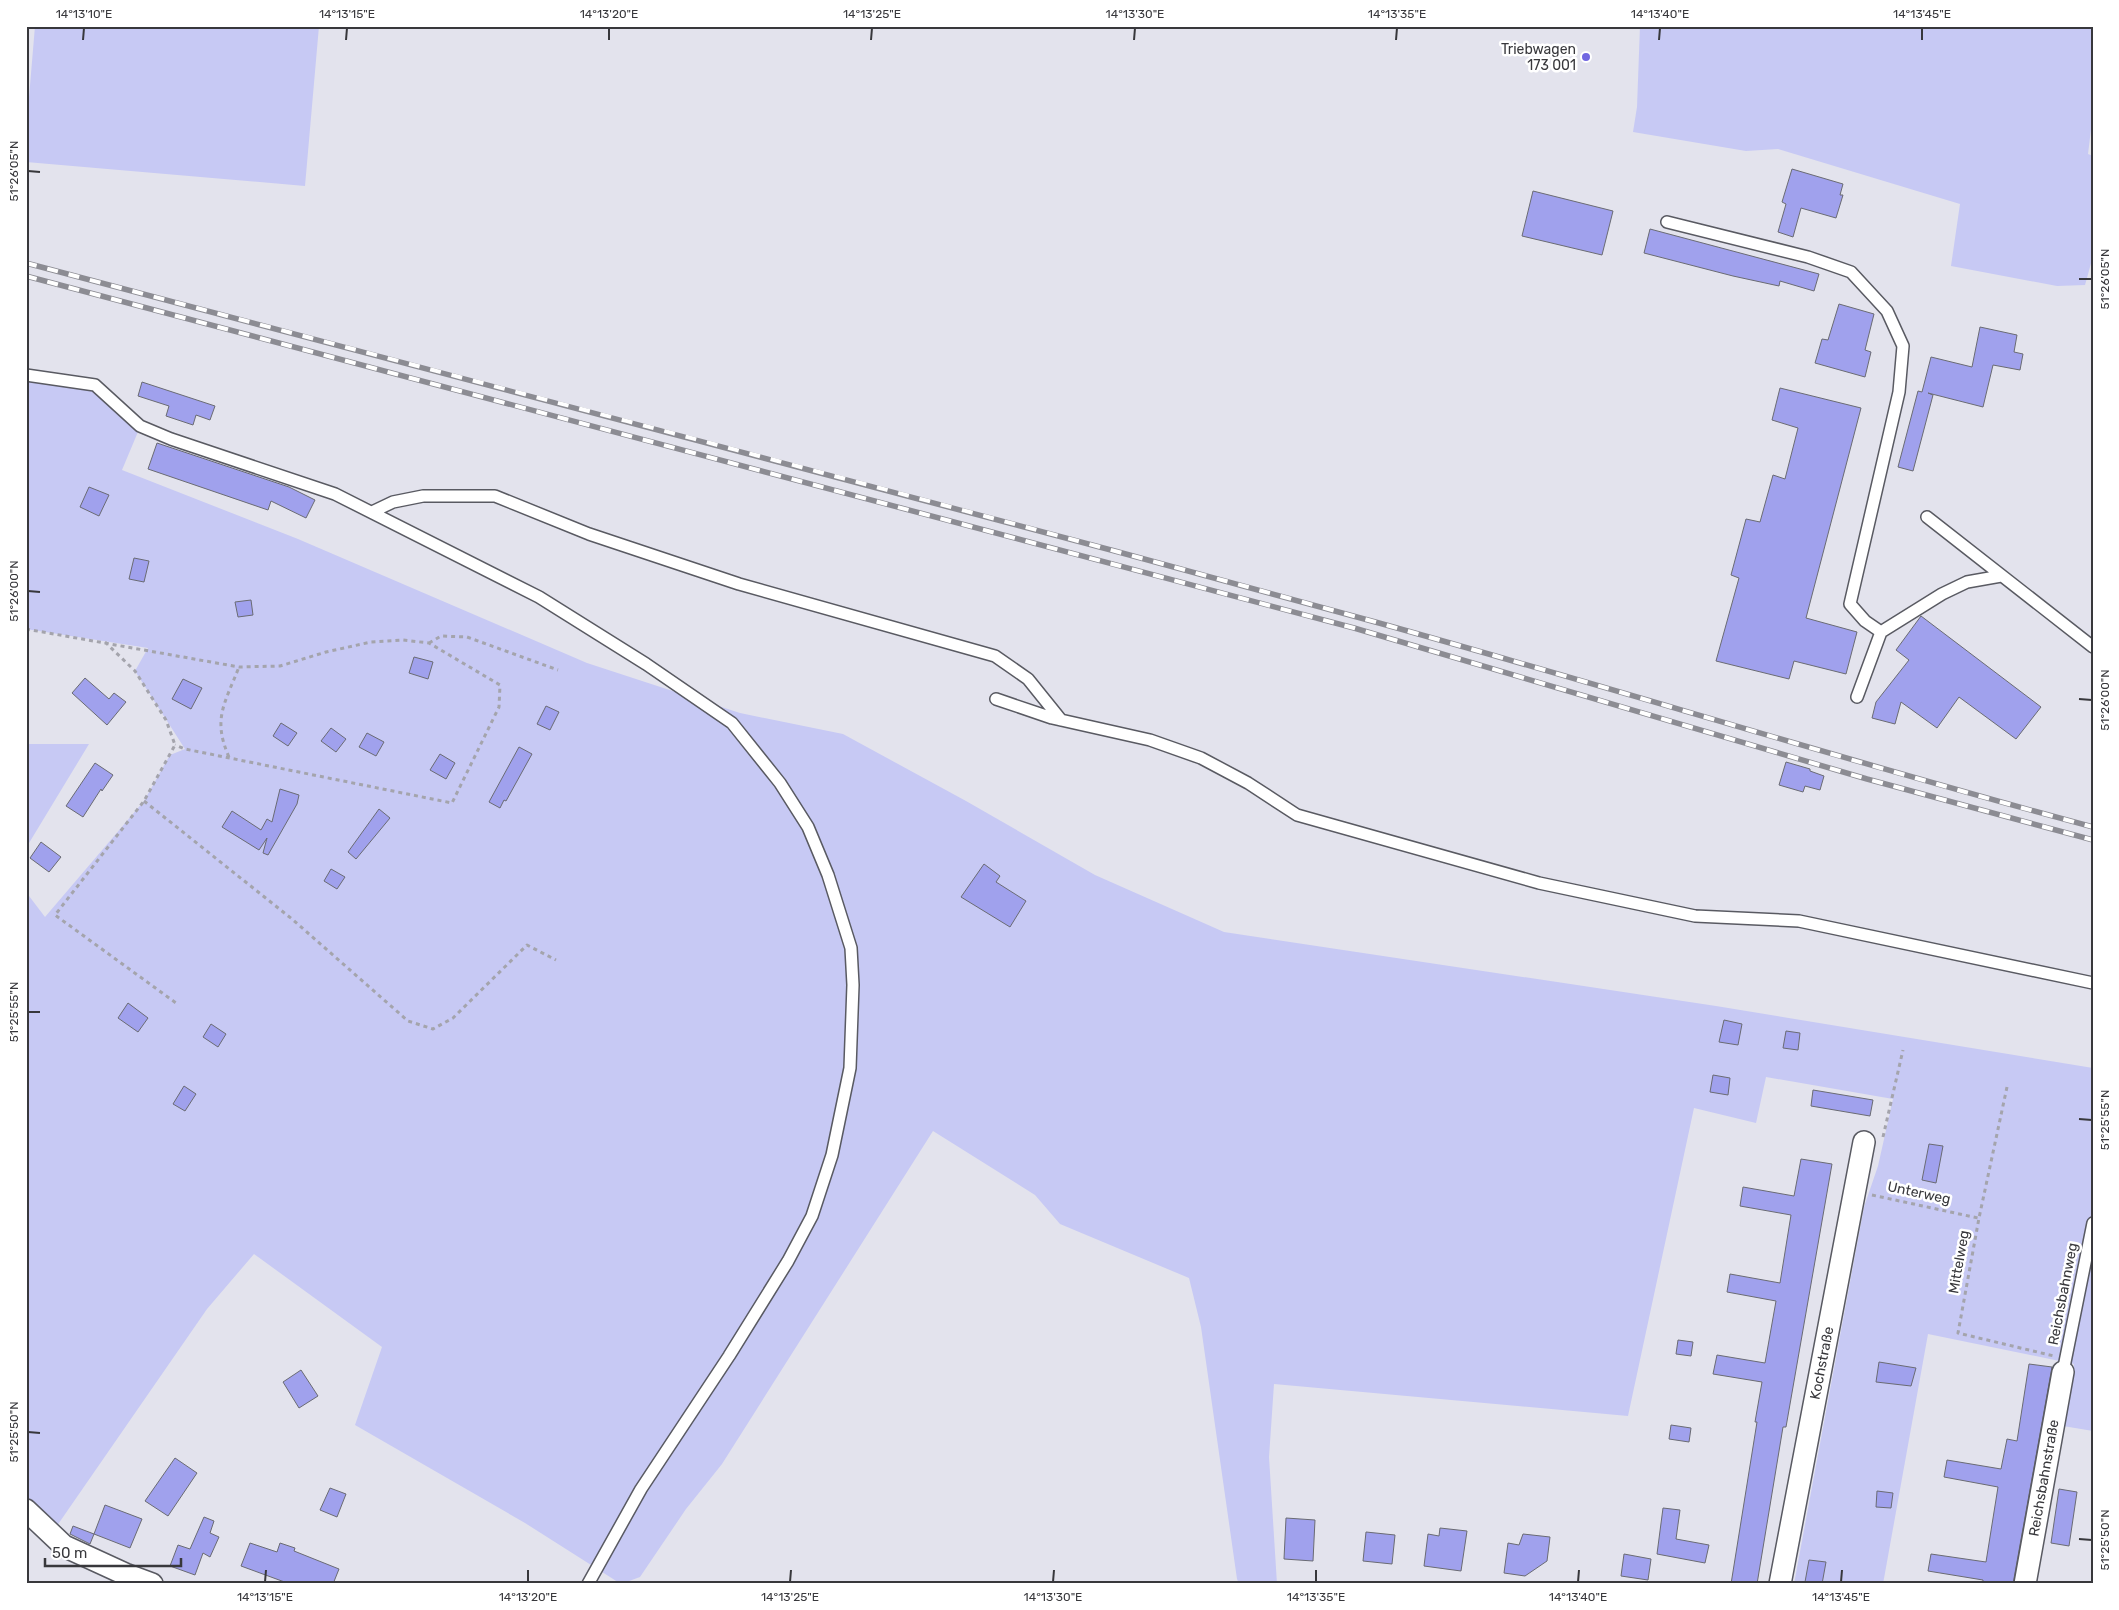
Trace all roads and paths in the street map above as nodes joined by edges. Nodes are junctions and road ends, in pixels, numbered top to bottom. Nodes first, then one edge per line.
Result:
1 (1667, 222) dead end
2 (26, 375) edge
3 (372, 512) junction
4 (1926, 518) dead end
5 (2001, 576) junction
6 (26, 629) edge
7 (1881, 632) junction
8 (105, 642) junction
9 (429, 643) junction
10 (2093, 647) edge
11 (239, 667) junction
12 (558, 670) dead end
13 (1857, 697) dead end
14 (996, 699) dead end
15 (1061, 720) junction
16 (175, 744) junction
17 (229, 758) junction
18 (144, 801) junction
19 (556, 960) dead end
20 (2093, 983) edge
21 (176, 1003) dead end
22 (1903, 1050) dead end
23 (2007, 1087) dead end
24 (1873, 1142) joint
25 (1854, 1191) junction
26 (1978, 1218) junction
27 (2093, 1223) edge
28 (2064, 1365) junction
29 (26, 1510) edge
30 (152, 1584) edge
31 (588, 1584) edge
32 (1780, 1584) edge
33 (2025, 1584) edge

1 - 7 lane
2 - 3 lane
3 - 15 lane
3 - 31 lane
4 - 5 lane
5 - 7 lane
5 - 10 lane
6 - 8 path
7 - 13 lane
8 - 11 path
8 - 16 path
9 - 11 path
9 - 12 path
9 - 17 path
11 - 17 path
14 - 15 lane
15 - 20 lane
16 - 17 path
16 - 18 path
18 - 19 path
18 - 21 path
22 - 24 path
23 - 26 path, Mittelweg
24 - 25 street, Kochstraße
25 - 26 path, Unterweg
25 - 32 street, Kochstraße
26 - 28 path, Mittelweg
27 - 28 lane, Reichsbahnweg
28 - 33 street, Reichsbahnstraße
29 - 30 street

